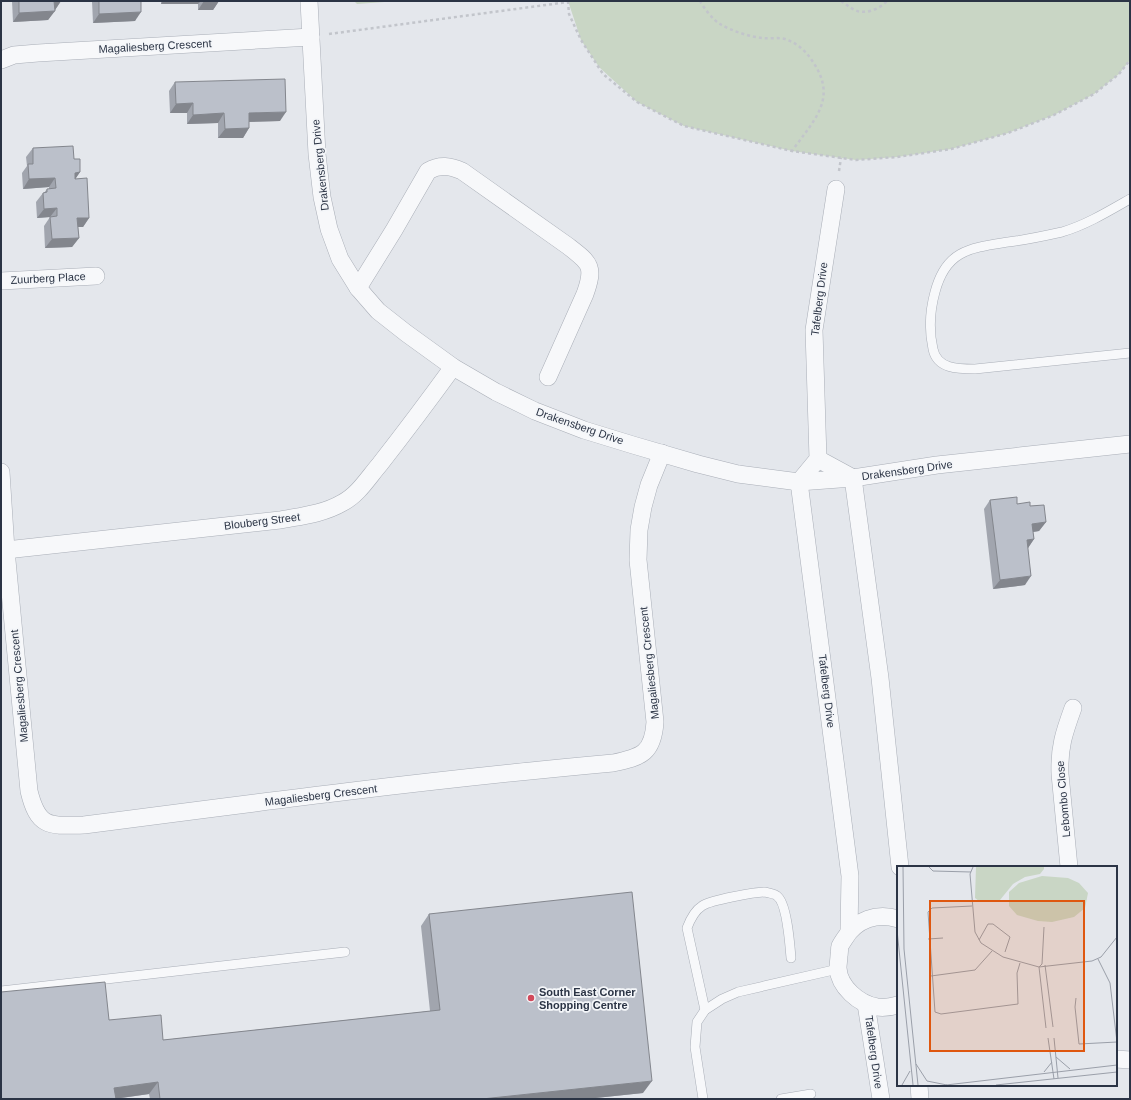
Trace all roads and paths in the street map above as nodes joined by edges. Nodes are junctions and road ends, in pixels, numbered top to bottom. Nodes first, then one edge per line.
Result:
1 (309, 1) edge
2 (700, 1) edge
3 (841, 1) edge
4 (887, 1) edge
5 (568, 2) edge
6 (311, 37) junction
7 (1, 60) edge
8 (1130, 60) edge
9 (792, 151) junction
10 (836, 189) dead end
11 (1130, 199) edge
12 (96, 276) dead end
13 (1, 281) edge
14 (358, 288) junction
15 (1130, 353) edge
16 (452, 367) junction
17 (548, 376) dead end
18 (1130, 444) edge
19 (662, 453) junction
20 (818, 459) junction
21 (1, 472) edge
22 (853, 478) junction
23 (799, 482) junction
24 (6, 550) junction
25 (1073, 708) dead end
26 (900, 866) edge
27 (1070, 866) edge
28 (897, 919) edge
29 (849, 931) junction
30 (345, 952) dead end
31 (791, 958) dead end
32 (838, 969) junction
33 (1, 991) edge
34 (866, 1004) junction
35 (897, 1005) edge
36 (705, 1010) junction
37 (1117, 1059) edge
38 (1130, 1060) edge
39 (919, 1086) edge
40 (811, 1094) dead end
41 (703, 1099) edge
42 (781, 1099) edge
43 (880, 1099) edge
44 (920, 1099) edge

1 - 6 street, Drakensberg Drive
2 - 9 path
3 - 4 path
5 - 6 path
5 - 9 path
6 - 7 street, Magaliesberg Crescent
6 - 14 street, Drakensberg Drive
8 - 9 path
10 - 20 street, Tafelberg Drive
11 - 15 lane
12 - 13 street, Zuurberg Place
14 - 16 street, Drakensberg Drive
14 - 17 street
16 - 19 street, Drakensberg Drive
16 - 24 street, Blouberg Street
18 - 22 street, Drakensberg Drive
19 - 23 street, Drakensberg Drive
19 - 24 street, Magaliesberg Crescent
20 - 22 street
20 - 23 street
21 - 24 street, Magaliesberg Crescent
22 - 23 street, Drakensberg Drive
22 - 26 street
23 - 29 street, Tafelberg Drive
25 - 27 street, Lebombo Close
28 - 29 street
29 - 32 street
30 - 33 lane
31 - 36 lane
32 - 34 street
32 - 36 lane
34 - 35 street
34 - 43 street, Tafelberg Drive
36 - 41 lane
37 - 38 street
39 - 44 street
40 - 42 lane

